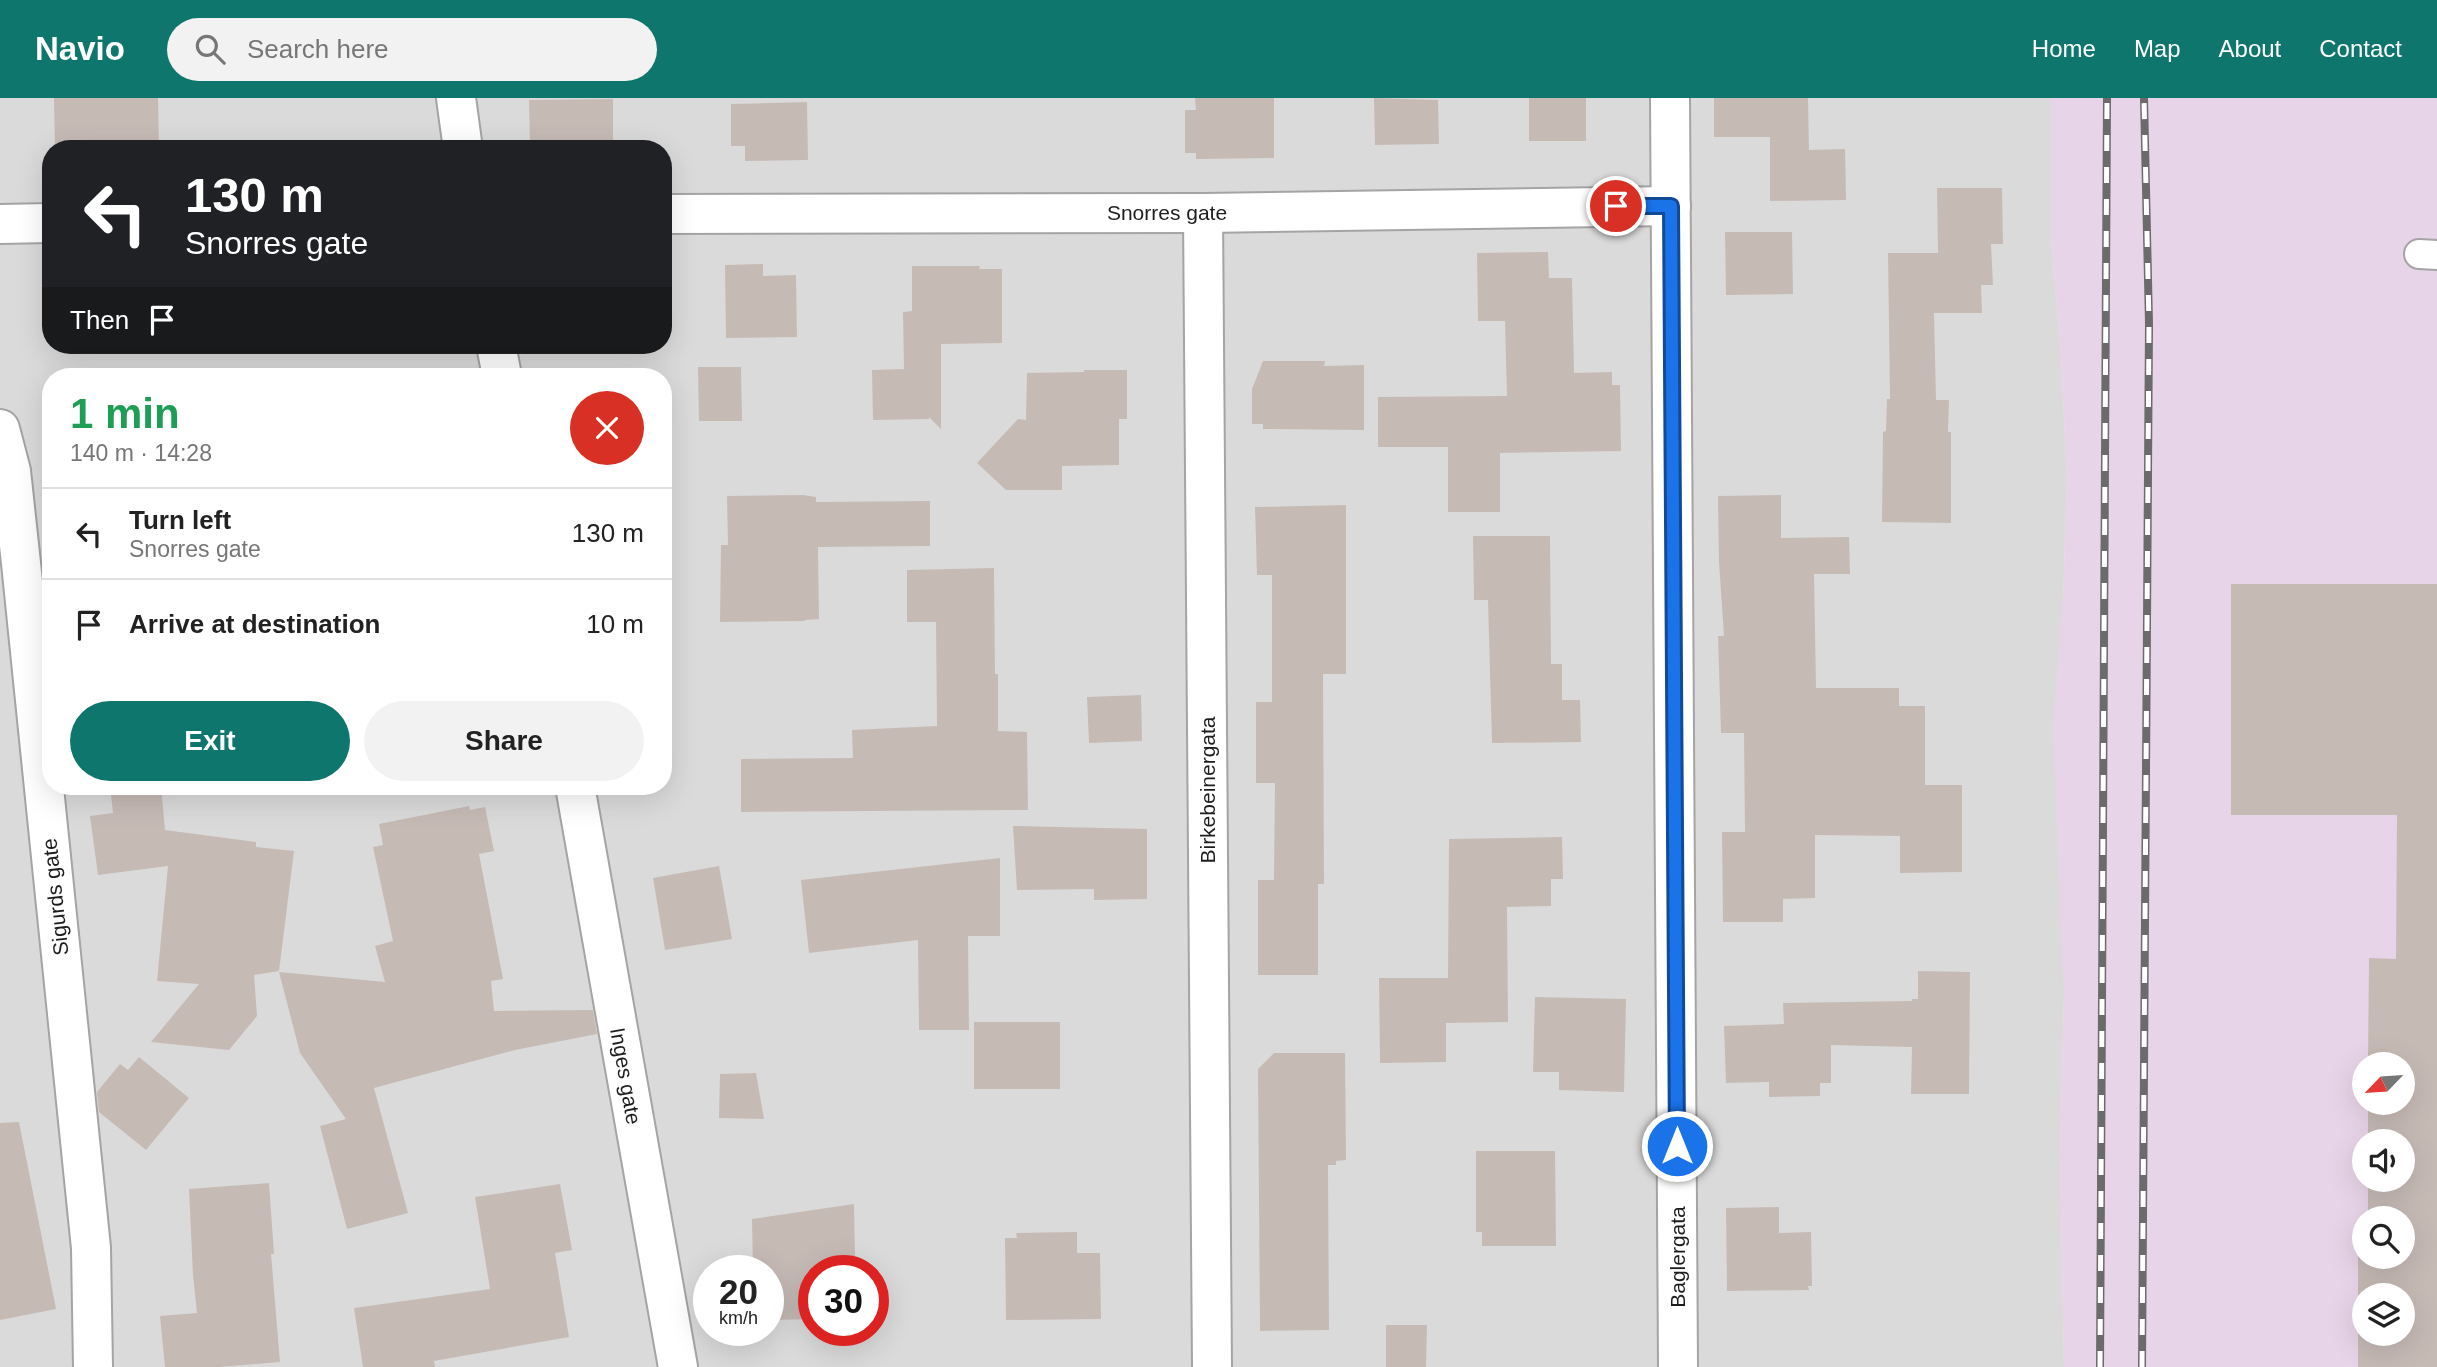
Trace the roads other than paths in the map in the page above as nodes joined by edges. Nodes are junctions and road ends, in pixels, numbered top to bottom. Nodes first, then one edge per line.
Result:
1 (456, 98) edge
2 (1670, 98) edge
3 (462, 140) edge
4 (1671, 206) junction
5 (1203, 213) junction
6 (672, 214) edge
7 (42, 223) edge
8 (0, 224) edge
9 (0, 429) edge
10 (42, 768) edge
11 (45, 795) edge
12 (577, 795) edge
13 (93, 1367) edge
14 (678, 1367) edge
15 (1212, 1367) edge
16 (1678, 1367) edge

1 - 3 street
2 - 4 street, Baglergata
4 - 5 street, Snorres gate
4 - 16 street, Baglergata
5 - 6 street, Snorres gate
5 - 15 street, Birkebeinergata
7 - 8 street
9 - 10 street, Sigurds gate
11 - 13 street, Sigurds gate
12 - 14 street, Inges gate

